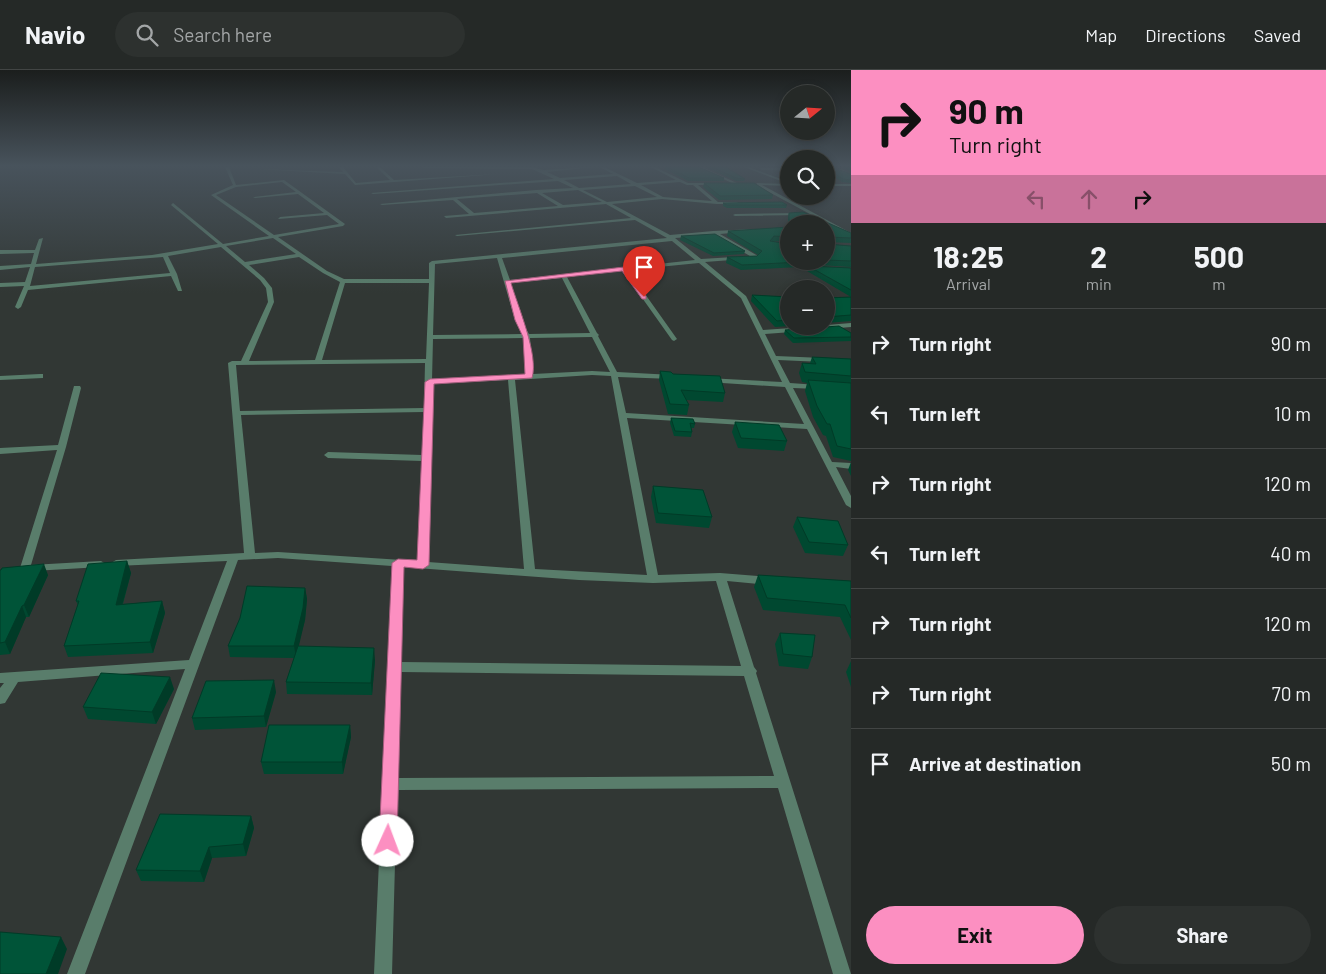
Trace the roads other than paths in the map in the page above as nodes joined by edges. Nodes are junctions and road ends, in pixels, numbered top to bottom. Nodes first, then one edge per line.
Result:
1 (179, 209) edge
2 (234, 209) edge
3 (321, 209) edge
4 (466, 209) edge
5 (516, 209) edge
6 (538, 209) edge
7 (618, 209) edge
8 (803, 209) edge
9 (518, 211) junction
10 (328, 214) junction
11 (472, 214) junction
12 (811, 214) joint
13 (735, 215) dead end
14 (446, 217) dead end
15 (280, 218) dead end
16 (636, 219) junction
17 (835, 228) edge
18 (762, 229) edge
19 (714, 232) junction
20 (851, 234) edge
21 (457, 235) dead end
22 (274, 237) junction
23 (671, 238) junction
24 (41, 239) dead end
25 (220, 246) junction
26 (38, 251) junction
27 (0, 252) edge
28 (165, 254) junction
29 (301, 255) junction
30 (499, 256) junction
31 (699, 261) junction
32 (244, 264) junction
33 (34, 266) junction
34 (0, 268) edge
35 (624, 269) junction
36 (174, 274) junction
37 (564, 276) junction
38 (432, 280) junction
39 (343, 281) junction
40 (508, 282) junction
41 (0, 285) edge
42 (27, 286) junction
43 (180, 290) dead end
44 (18, 308) dead end
45 (851, 325) edge
46 (761, 332) junction
47 (596, 335) junction
48 (430, 337) junction
49 (527, 337) junction
50 (674, 339) dead end
51 (774, 358) junction
52 (832, 360) edge
53 (429, 361) junction
54 (318, 362) junction
55 (244, 363) junction
56 (614, 373) junction
57 (40, 376) dead end
58 (529, 376) junction
59 (511, 377) junction
60 (0, 378) edge
61 (681, 378) edge
62 (701, 379) edge
63 (430, 382) junction
64 (787, 385) junction
65 (77, 388) dead end
66 (824, 388) edge
67 (428, 410) junction
68 (236, 413) junction
69 (622, 415) junction
70 (809, 426) junction
71 (62, 447) junction
72 (0, 451) edge
73 (328, 455) dead end
74 (426, 458) junction
75 (829, 464) junction
76 (851, 466) edge
77 (851, 505) edge
78 (250, 556) junction
79 (234, 557) junction
80 (398, 563) junction
81 (423, 565) junction
82 (530, 572) junction
83 (720, 577) junction
84 (653, 579) junction
85 (786, 582) edge
86 (193, 664) junction
87 (394, 667) junction
88 (751, 671) junction
89 (14, 677) junction
90 (0, 678) edge
91 (0, 699) edge
92 (784, 782) junction
93 (390, 784) junction
94 (76, 974) edge
95 (383, 974) edge
96 (842, 974) edge

1 - 25 street
2 - 22 street
3 - 10 street
4 - 11 street
5 - 9 street
6 - 9 street
7 - 16 street
8 - 12 street
9 - 11 street
10 - 15 street
10 - 22 street
11 - 14 street
12 - 13 street
16 - 21 street
16 - 23 street
17 - 20 street
18 - 19 street
19 - 23 street
19 - 31 street
22 - 25 street
22 - 29 street
23 - 30 street
23 - 31 street
24 - 26 street
25 - 28 street
25 - 32 street
26 - 27 street
26 - 33 street
28 - 33 street
28 - 36 street
29 - 32 street
29 - 39 street
30 - 38 street
30 - 40 street
31 - 35 street
31 - 46 street
32 - 55 street
33 - 34 street
33 - 42 street
35 - 37 street
35 - 50 street
36 - 42 street
36 - 43 street
37 - 40 street
37 - 47 street
38 - 39 street
38 - 48 street
39 - 54 street
40 - 49 street
41 - 42 street
42 - 44 street
45 - 46 street
46 - 51 street
47 - 49 street
47 - 56 street
48 - 49 street
48 - 53 street
49 - 58 street
51 - 52 street
51 - 64 street
53 - 54 street
53 - 63 street
54 - 55 street
55 - 68 street
56 - 58 street
56 - 61 street
56 - 69 street
57 - 60 street
58 - 59 street
59 - 63 street
59 - 82 street
62 - 64 street
63 - 67 street
64 - 66 street
64 - 70 street
65 - 71 street
67 - 68 street
67 - 74 street
68 - 78 street
69 - 70 street
69 - 84 street
70 - 75 street
71 - 72 street
71 - 79 street
73 - 74 street
74 - 81 street
75 - 76 street
75 - 77 street
78 - 79 street
78 - 80 street
79 - 86 street
80 - 81 street
80 - 87 street
81 - 82 street
82 - 84 street
83 - 84 street
83 - 85 street
83 - 88 street
86 - 89 street
86 - 94 street
87 - 88 street
87 - 93 street
88 - 92 street
89 - 90 street
89 - 91 street
92 - 93 street
92 - 96 street
93 - 95 street

